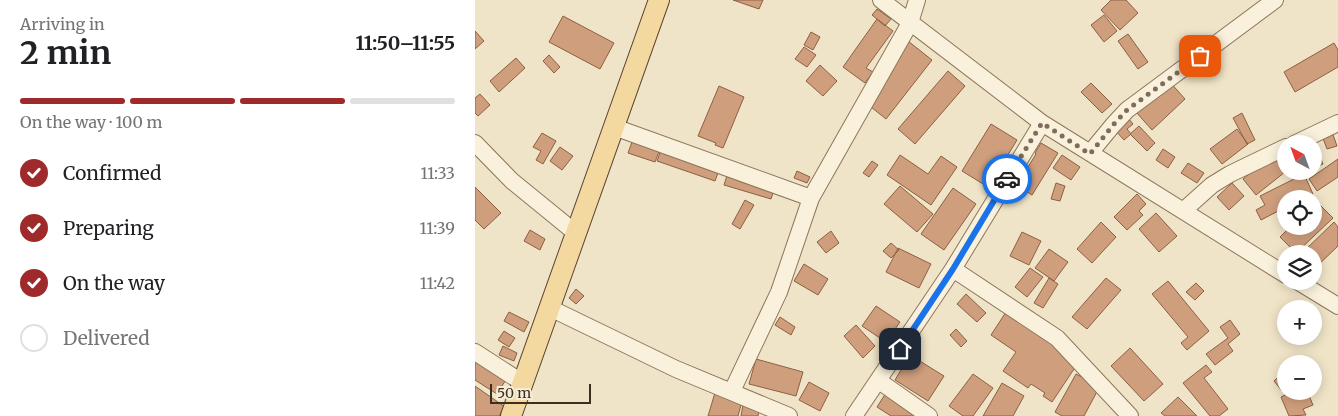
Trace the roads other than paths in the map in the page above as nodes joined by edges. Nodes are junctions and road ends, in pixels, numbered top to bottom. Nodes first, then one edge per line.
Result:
1 (659, 0) edge
2 (881, 0) edge
3 (917, 0) edge
4 (1275, 0) edge
5 (910, 23) junction
6 (1042, 123) junction
7 (1338, 123) edge
8 (614, 126) junction
9 (1313, 135) edge
10 (475, 143) edge
11 (1277, 151) edge
12 (1090, 154) junction
13 (811, 198) junction
14 (1184, 210) junction
15 (577, 234) junction
16 (1277, 268) edge
17 (953, 269) junction
18 (1312, 290) edge
19 (1338, 306) edge
20 (550, 308) junction
21 (475, 352) edge
22 (879, 381) junction
23 (523, 383) junction
24 (732, 392) junction
25 (511, 416) edge
26 (789, 416) edge
27 (854, 416) edge
28 (929, 416) edge
29 (1131, 416) edge

1 - 8 main road
2 - 5 street
3 - 5 street
4 - 12 street
5 - 6 street
5 - 13 street
6 - 12 street
6 - 17 street
7 - 9 street
8 - 13 street
8 - 15 main road
10 - 15 street
11 - 14 street
12 - 14 street
13 - 24 street
14 - 16 street
15 - 20 main road
17 - 22 street
17 - 29 street
18 - 19 street
20 - 23 main road
20 - 24 street
21 - 23 street
22 - 27 street
22 - 28 street
23 - 25 main road
24 - 26 street

